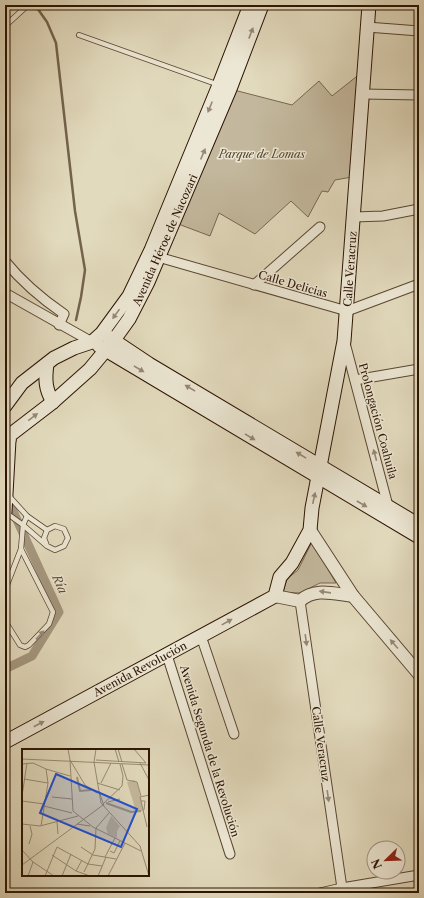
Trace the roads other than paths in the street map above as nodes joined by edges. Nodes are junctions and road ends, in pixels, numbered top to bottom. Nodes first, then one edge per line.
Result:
1 (250, 5) edge
2 (262, 5) edge
3 (369, 5) edge
4 (26, 7) edge
5 (5, 26) edge
6 (367, 27) junction
7 (419, 31) edge
8 (79, 34) dead end
9 (232, 69) junction
10 (219, 85) junction
11 (363, 94) junction
12 (419, 95) edge
13 (419, 209) edge
14 (354, 217) junction
15 (320, 227) dead end
16 (155, 254) junction
17 (5, 261) edge
18 (419, 284) edge
19 (254, 285) junction
20 (5, 294) edge
21 (347, 311) junction
22 (59, 324) junction
23 (102, 333) junction
24 (344, 341) junction
25 (92, 342) junction
26 (110, 345) junction
27 (47, 364) junction
28 (419, 369) edge
29 (355, 380) junction
30 (53, 402) junction
31 (5, 406) edge
32 (7, 437) edge
33 (320, 472) junction
34 (6, 493) junction
35 (388, 506) junction
36 (5, 512) edge
37 (27, 516) junction
38 (23, 524) junction
39 (419, 524) edge
40 (47, 530) junction
41 (310, 530) junction
42 (419, 537) edge
43 (47, 546) junction
44 (22, 549) junction
45 (5, 590) edge
46 (275, 596) junction
47 (353, 596) junction
48 (300, 601) junction
49 (5, 621) edge
50 (202, 636) junction
51 (167, 655) junction
52 (419, 674) edge
53 (234, 734) dead end
54 (5, 742) edge
55 (230, 854) dead end
56 (419, 875) edge
57 (342, 888) junction
58 (326, 892) edge

1 - 9 main road, Avenida Héroe de Nacozari
9 -> 2 main road, Avenida Héroe de Nacozari
3 - 6 main road, Calle Veracruz
4 - 5 lane
6 - 7 street
6 - 11 main road, Calle Veracruz
8 - 10 lane
9 - 10 main road, Avenida Héroe de Nacozari
16 -> 9 main road, Avenida Héroe de Nacozari
10 -> 16 main road, Avenida Héroe de Nacozari
11 - 12 street
11 - 14 main road, Calle Veracruz
13 - 14 street
14 - 21 main road, Calle Veracruz
15 - 19 street
16 - 19 street, Calle Delicias
16 -> 23 main road, Avenida Héroe de Nacozari
16 - 26 main road, Avenida Héroe de Nacozari
17 - 22 street
18 - 21 street
19 - 21 street, Calle Delicias
20 - 22 street
21 - 24 main road, Calle Veracruz
22 - 25 street
23 - 25 main road, Avenida Héroe de Nacozari
23 - 26 main road
24 - 29 street, Prolongación Coahuila
24 - 33 main road, Calle Veracruz
25 - 26 main road
25 - 27 main road, Avenida Héroe de Nacozari
26 - 30 main road, Avenida Héroe de Nacozari
26 - 33 main road
27 - 30 main road
27 - 31 main road, Avenida Héroe de Nacozari
28 - 29 street
35 -> 29 street, Prolongación Coahuila
32 -> 30 main road, Avenida Héroe de Nacozari
32 - 34 main road
33 - 35 main road
41 -> 33 main road, Calle Veracruz
33 -> 42 main road
34 - 36 main road
34 - 37 lane
35 - 39 main road
36 - 38 lane
37 - 38 lane
37 - 40 lane
38 - 43 lane
38 - 44 lane
40 - 43 lane
40 - 43 lane
41 - 46 main road
41 - 47 street
44 - 45 lane
49 -> 44 lane
46 - 48 street
50 -> 46 main road, Avenida Revolución
47 -> 48 street
52 -> 47 street
48 -> 57 street, Calle Veracruz
50 - 51 main road, Avenida Revolución
50 - 53 street
54 -> 51 main road, Avenida Revolución
51 - 55 street, Avenida Segunda de la Revolución
56 - 57 street
57 - 58 street

